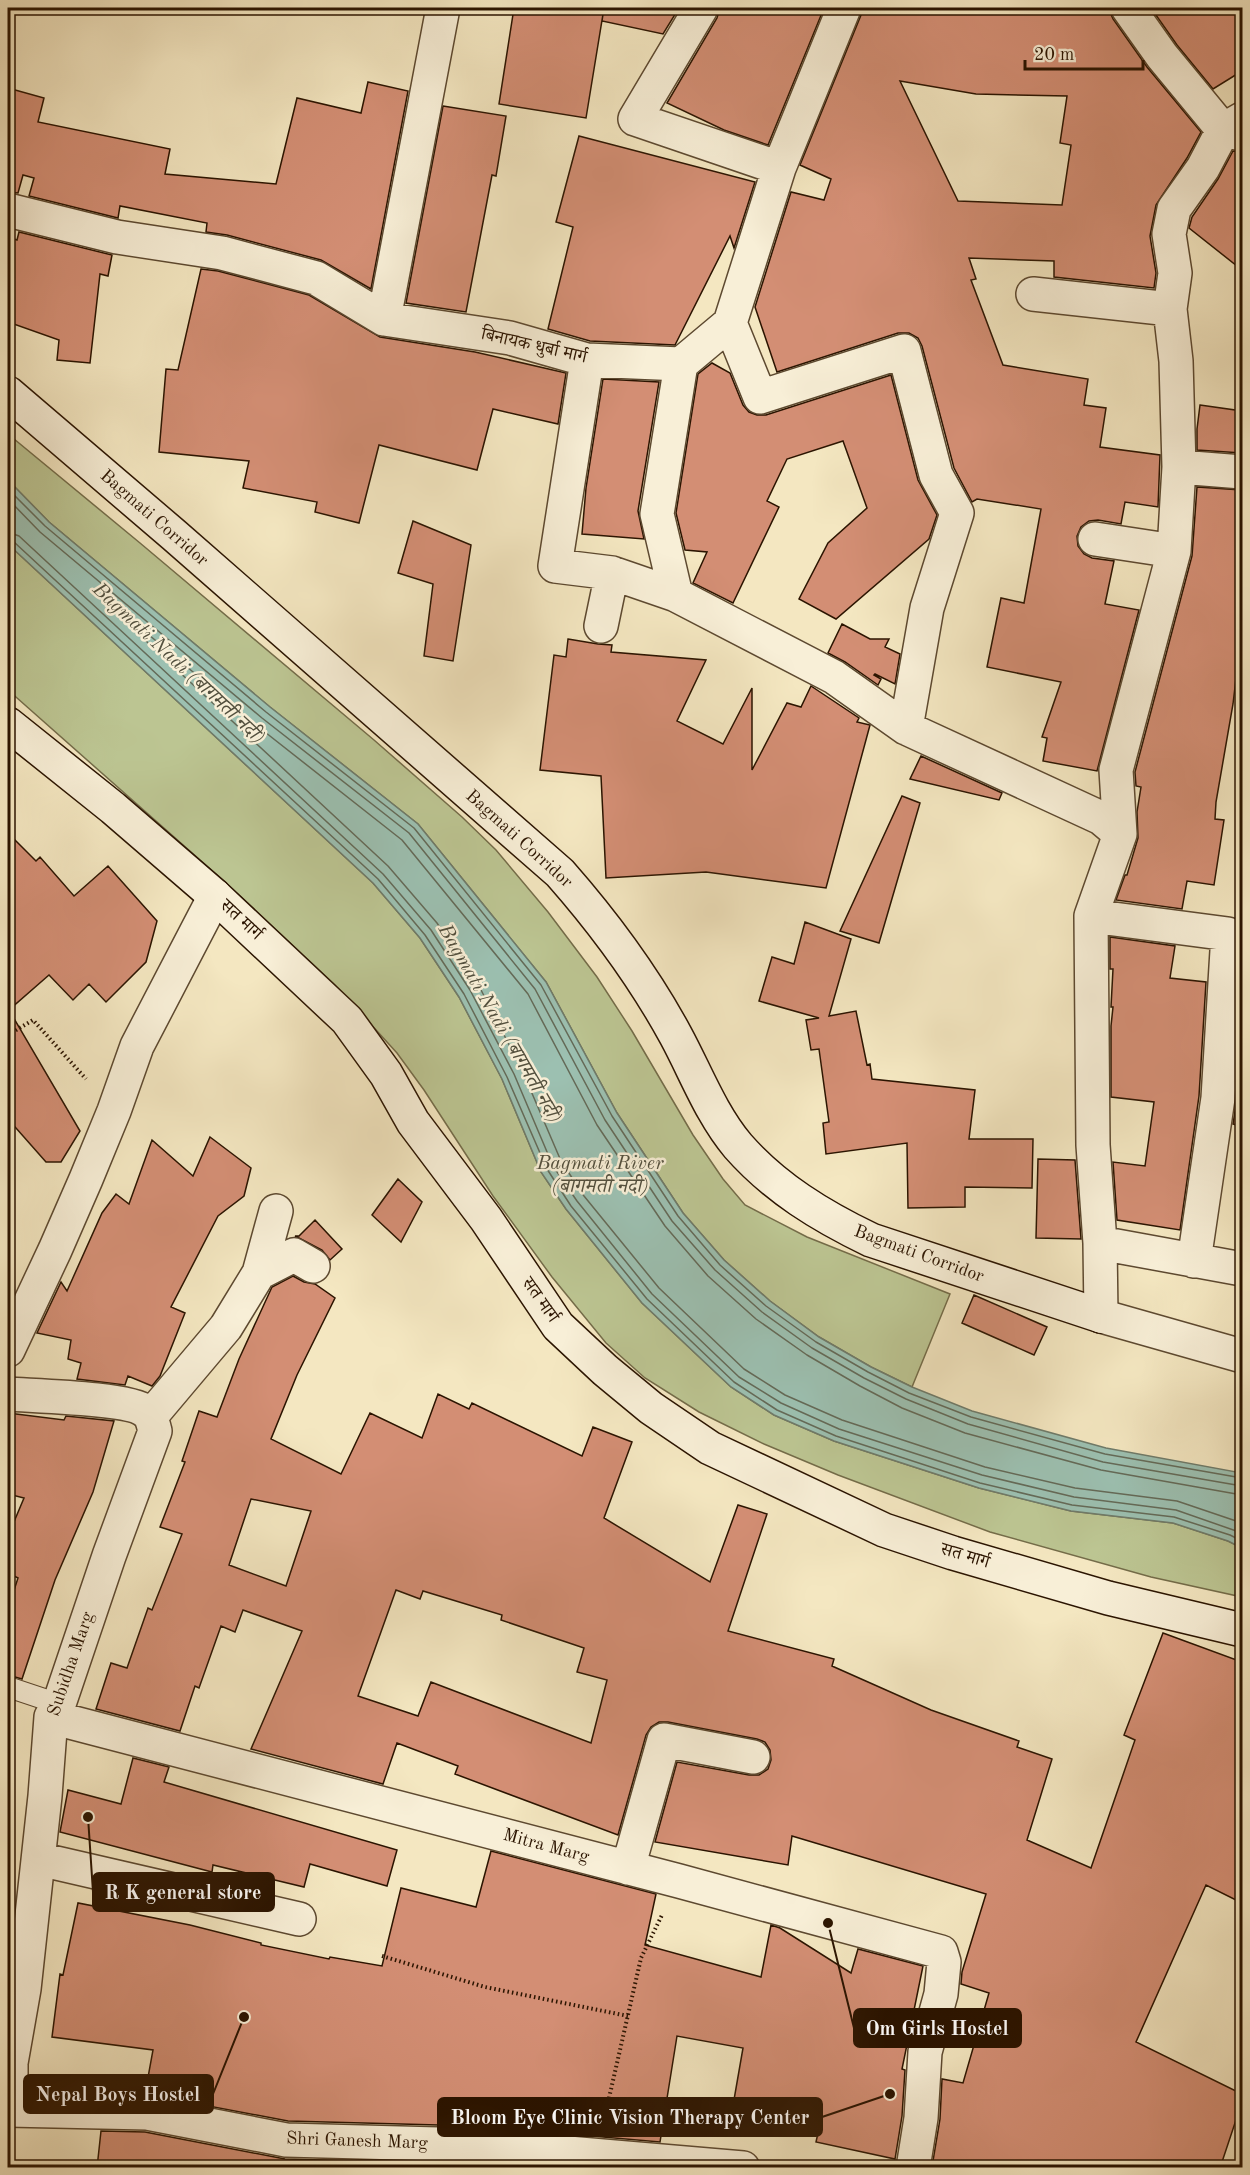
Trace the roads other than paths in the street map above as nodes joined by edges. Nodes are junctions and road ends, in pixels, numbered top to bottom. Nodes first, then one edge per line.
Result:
1 (443, 8) edge
2 (701, 8) edge
3 (844, 8) edge
4 (1128, 8) edge
5 (1236, 128) edge
6 (779, 168) junction
7 (8, 210) edge
8 (1033, 294) dead end
9 (1170, 309) junction
10 (384, 319) junction
11 (730, 323) junction
12 (587, 360) junction
13 (681, 364) junction
14 (8, 393) edge
15 (1179, 467) junction
16 (1242, 472) edge
17 (1095, 539) dead end
18 (1174, 550) junction
19 (612, 573) junction
20 (676, 595) junction
21 (601, 626) dead end
22 (8, 724) edge
23 (906, 728) junction
24 (1120, 834) junction
25 (215, 896) junction
26 (1091, 916) junction
27 (276, 1210) dead end
28 (1100, 1243) junction
29 (1194, 1261) junction
30 (313, 1266) dead end
31 (1242, 1269) edge
32 (259, 1273) junction
33 (1101, 1316) junction
34 (8, 1350) edge
35 (1242, 1356) edge
36 (8, 1394) edge
37 (151, 1416) junction
38 (1242, 1630) edge
39 (8, 1687) edge
40 (55, 1711) junction
41 (753, 1757) dead end
42 (39, 1859) junction
43 (628, 1868) junction
44 (299, 1919) dead end
45 (8, 2104) edge
46 (8, 2110) edge
47 (743, 2168) edge
48 (913, 2168) edge

1 - 10 street
2 - 6 street
3 - 6 street
4 - 5 street
5 - 9 street
6 - 11 street
7 - 10 street, बिनायक धुर्बा मार्ग
8 - 9 street
9 - 15 street
10 - 12 street, बिनायक धुर्बा मार्ग
11 - 13 street
11 - 23 street
12 - 13 street, बिनायक धुर्बा मार्ग
12 - 19 street
13 - 20 street
14 - 33 street, Bagmati Corridor
15 - 16 street
15 - 18 street
17 - 18 street
18 - 24 street
19 - 20 street
19 - 21 street
20 - 23 street
22 - 25 street, सत मार्ग
23 - 24 street
24 - 26 street
25 - 34 street
25 - 38 street, सत मार्ग
26 - 28 street
26 - 29 street
27 - 32 street
28 - 29 street
28 - 33 street
29 - 31 street
30 - 32 street
32 - 37 street
33 - 35 street, Bagmati Corridor
36 - 37 street
37 - 40 street, Subidha Marg
39 - 40 lane
40 - 42 street, Subidha Marg
40 - 43 street, Mitra Marg
41 - 43 street
42 - 44 street
42 - 45 street, Subidha Marg
43 - 48 street, Mitra Marg
46 - 47 street, Shri Ganesh Marg

